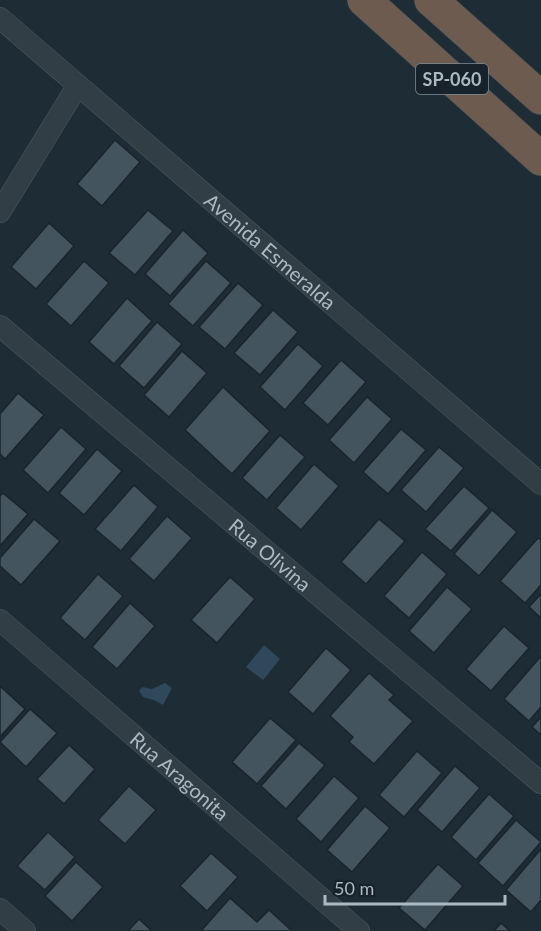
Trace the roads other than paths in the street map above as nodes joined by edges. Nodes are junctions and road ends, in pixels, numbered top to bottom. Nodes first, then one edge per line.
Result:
1 (364, 0) edge
2 (431, 0) edge
3 (0, 18) edge
4 (78, 85) junction
5 (541, 98) edge
6 (541, 159) edge
7 (0, 212) edge
8 (0, 326) edge
9 (541, 484) edge
10 (0, 620) edge
11 (541, 783) edge
12 (0, 909) edge
13 (25, 931) edge
14 (359, 931) edge

1 - 6 highway, SP-060
2 - 5 highway, SP-060
3 - 4 street, Avenida Esmeralda
4 - 7 street
4 - 9 street, Avenida Esmeralda
8 - 11 street, Rua Olivina
10 - 14 street, Rua Aragonita
12 - 13 street

